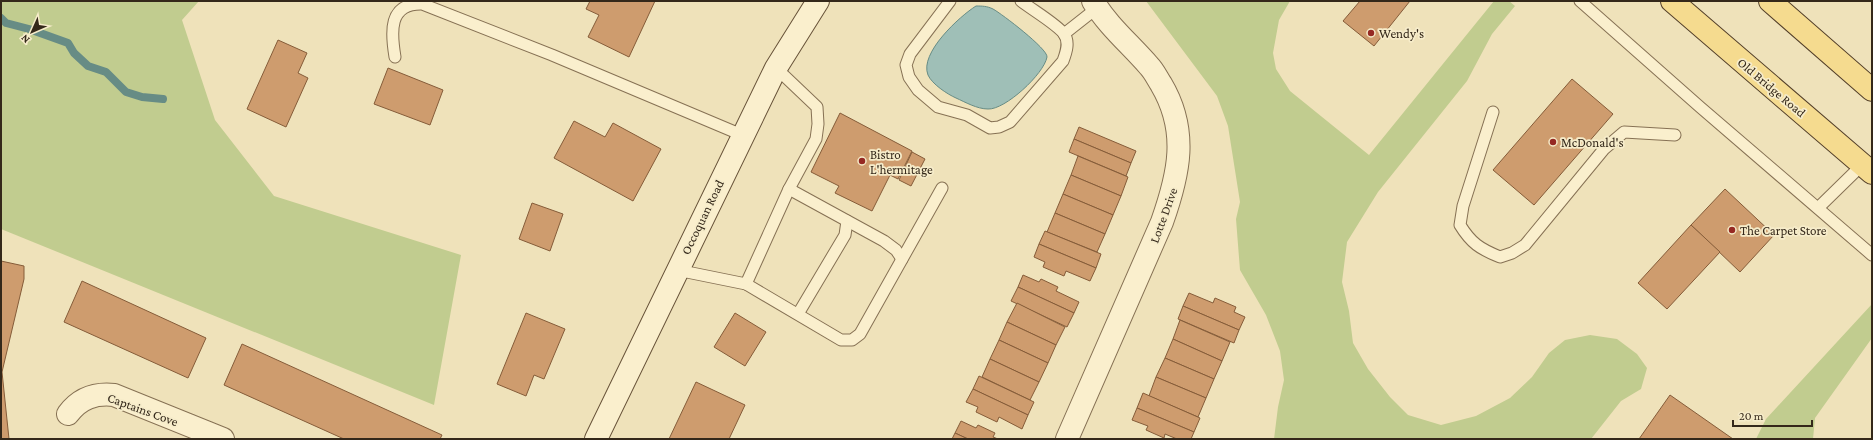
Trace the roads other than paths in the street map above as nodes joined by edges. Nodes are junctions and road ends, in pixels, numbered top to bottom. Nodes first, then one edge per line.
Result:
1 (818, 1) edge
2 (950, 1) edge
3 (1021, 1) edge
4 (1580, 1) edge
5 (1672, 1) edge
6 (1770, 1) edge
7 (1095, 5) edge
8 (1064, 34) junction
9 (395, 57) dead end
10 (776, 68) junction
11 (1872, 90) edge
12 (1493, 112) dead end
13 (742, 135) junction
14 (1675, 135) dead end
15 (1869, 164) edge
16 (942, 188) dead end
17 (789, 189) junction
18 (1818, 208) junction
19 (847, 221) junction
20 (1872, 255) edge
21 (902, 259) junction
22 (677, 270) junction
23 (746, 284) junction
24 (798, 314) junction
25 (68, 414) dead end
26 (223, 439) edge
27 (596, 439) edge
28 (1067, 439) edge

1 - 10 street, Occoquan Road
2 - 8 lane
3 - 8 lane
4 - 18 lane
5 - 15 main road, Old Bridge Road
6 - 11 main road
7 - 8 lane
7 - 28 street, Lotte Drive
9 - 13 lane
10 - 13 street, Occoquan Road
10 - 17 lane
12 - 14 lane
13 - 22 street, Occoquan Road
15 - 18 lane
16 - 21 lane
17 - 19 lane
17 - 23 lane
18 - 20 lane
19 - 21 lane
19 - 24 lane
21 - 24 lane
22 - 23 lane
22 - 27 street, Occoquan Road
23 - 24 lane
25 - 26 street, Captains Cove

